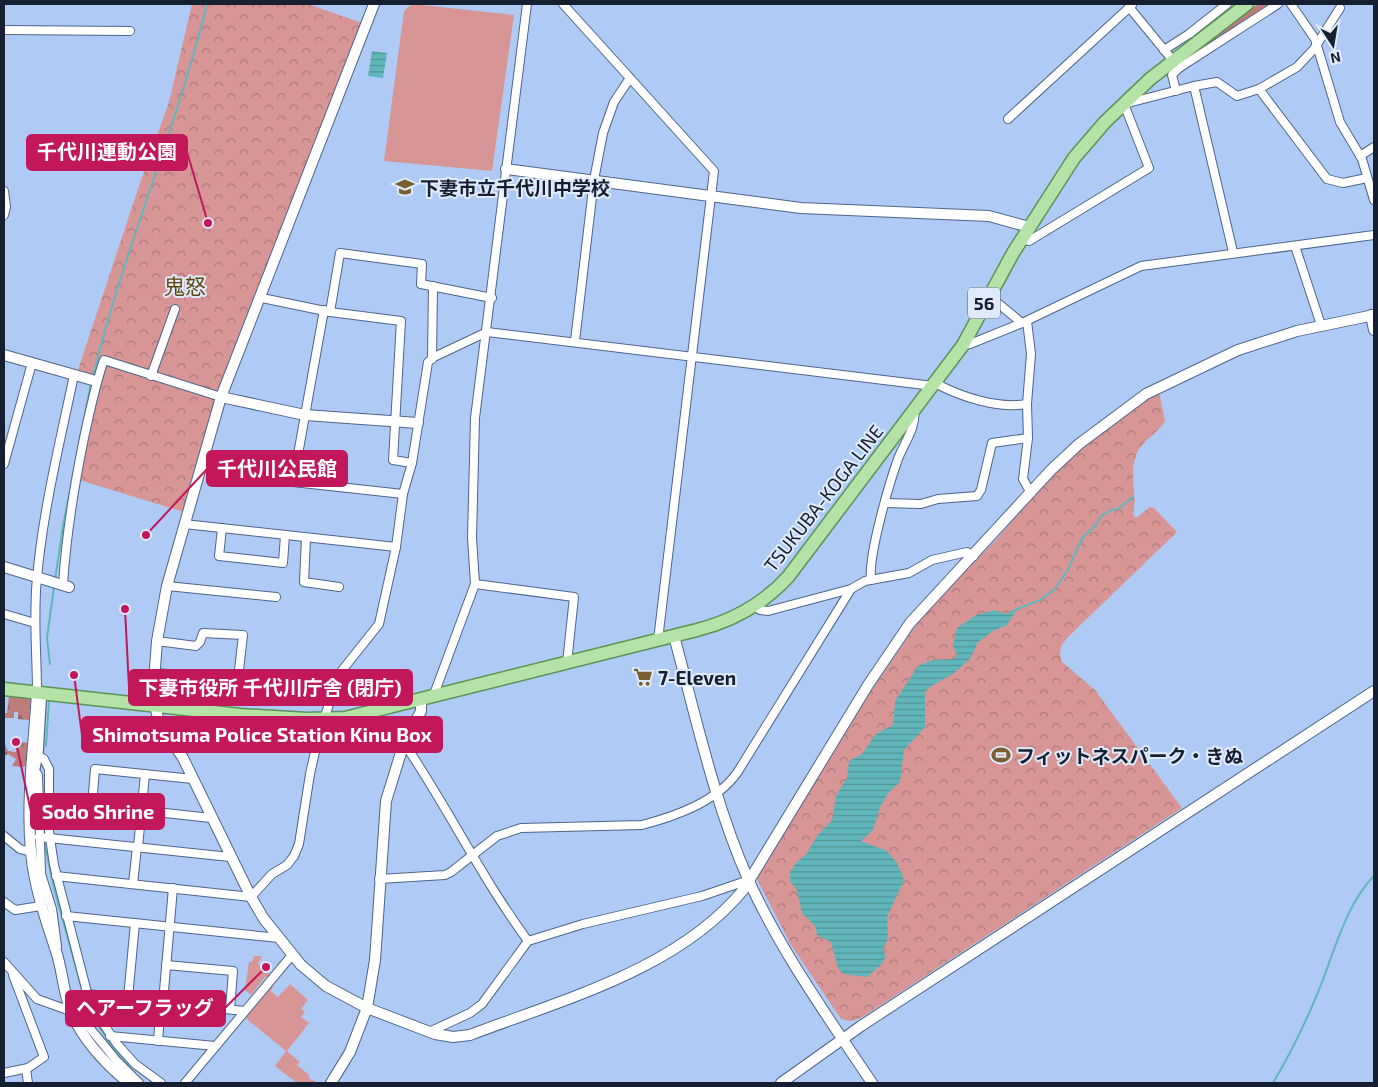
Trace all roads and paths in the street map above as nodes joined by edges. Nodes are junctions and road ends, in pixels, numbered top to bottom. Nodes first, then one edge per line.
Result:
1 (374, 4) edge
2 (527, 4) edge
3 (562, 4) edge
4 (1227, 4) edge
5 (1247, 4) edge
6 (1278, 4) edge
7 (1292, 4) edge
8 (1131, 6) edge
9 (1340, 8) dead end
10 (4, 30) edge
11 (130, 31) dead end
12 (1317, 44) junction
13 (1164, 50) junction
14 (1175, 64) junction
15 (630, 78) junction
16 (1194, 86) junction
17 (1259, 88) junction
18 (1176, 91) junction
19 (1124, 104) junction
20 (1008, 119) dead end
21 (1374, 147) edge
22 (1360, 156) junction
23 (506, 169) junction
24 (1369, 176) edge
25 (594, 180) junction
26 (4, 191) edge
27 (712, 196) junction
28 (1374, 200) edge
29 (4, 215) edge
30 (1029, 227) junction
31 (1374, 235) edge
32 (1022, 239) junction
33 (1295, 246) junction
34 (1233, 252) junction
35 (433, 286) junction
36 (988, 295) junction
37 (262, 298) junction
38 (492, 298) junction
39 (175, 309) dead end
40 (327, 311) junction
41 (1372, 315) edge
42 (1024, 322) junction
43 (1321, 325) junction
44 (1374, 330) edge
45 (487, 332) junction
46 (575, 341) junction
47 (963, 345) junction
48 (4, 355) edge
49 (693, 357) junction
50 (432, 359) junction
51 (32, 363) junction
52 (74, 375) junction
53 (151, 376) junction
54 (96, 381) junction
55 (934, 384) junction
56 (221, 398) junction
57 (1027, 404) junction
58 (914, 409) junction
59 (304, 415) junction
60 (394, 422) junction
61 (418, 423) junction
62 (1028, 438) junction
63 (412, 463) junction
64 (4, 464) edge
65 (200, 466) junction
66 (293, 482) junction
67 (1031, 493) junction
68 (403, 494) junction
69 (886, 503) junction
70 (184, 524) junction
71 (222, 528) junction
72 (285, 535) junction
73 (306, 538) junction
74 (396, 547) junction
75 (974, 556) junction
76 (4, 567) edge
77 (37, 577) junction
78 (871, 580) junction
79 (475, 584) junction
80 (66, 586) joint
81 (167, 586) junction
82 (339, 587) dead end
83 (851, 589) junction
84 (276, 597) dead end
85 (755, 606) junction
86 (4, 614) edge
87 (35, 623) junction
88 (674, 636) junction
89 (658, 640) junction
90 (157, 641) junction
91 (568, 663) junction
92 (154, 674) junction
93 (238, 679) junction
94 (336, 686) junction
95 (4, 689) edge
96 (1374, 691) edge
97 (40, 696) junction
98 (427, 699) junction
99 (154, 705) junction
100 (324, 719) junction
101 (402, 746) junction
102 (36, 754) junction
103 (31, 765) junction
104 (145, 774) junction
105 (38, 775) junction
106 (193, 779) junction
107 (717, 795) junction
108 (142, 810) junction
109 (211, 818) junction
110 (4, 836) edge
111 (39, 837) junction
112 (50, 837) junction
113 (137, 847) junction
114 (31, 852) junction
115 (473, 855) junction
116 (230, 857) junction
117 (56, 876) junction
118 (379, 878) junction
119 (749, 880) junction
120 (39, 881) junction
121 (133, 884) junction
122 (173, 888) junction
123 (251, 897) junction
124 (4, 902) edge
125 (41, 906) junction
126 (64, 906) junction
127 (52, 909) junction
128 (66, 916) junction
129 (135, 923) junction
130 (169, 927) junction
131 (279, 938) junction
132 (528, 941) junction
133 (56, 952) junction
134 (292, 955) junction
135 (4, 962) edge
136 (166, 965) junction
137 (13, 973) junction
138 (87, 994) junction
139 (128, 998) junction
140 (162, 1002) junction
141 (367, 1008) junction
142 (230, 1009) junction
143 (244, 1011) junction
144 (72, 1013) junction
145 (429, 1032) junction
146 (110, 1036) junction
147 (842, 1040) junction
148 (158, 1041) junction
149 (215, 1046) junction
150 (26, 1069) junction
151 (4, 1073) edge
152 (28, 1083) edge
153 (129, 1083) edge
154 (139, 1083) edge
155 (161, 1083) edge
156 (185, 1083) edge
157 (331, 1083) edge
158 (781, 1083) edge
159 (872, 1083) edge

1 - 37 street
2 - 23 street
3 - 15 street
4 - 13 street
5 - 14 main road, TSUKUBA-KOGA LINE / 56
6 - 14 street
7 - 12 street
8 - 13 street
8 - 20 street
9 - 12 street
10 - 11 street
12 - 17 street
12 - 22 street
13 - 14 street
14 - 18 street
14 - 19 main road, TSUKUBA-KOGA LINE / 56
15 - 25 street
15 - 27 street
16 - 17 street
16 - 18 street
16 - 34 street
17 - 24 street
18 - 19 street
19 - 30 main road, TSUKUBA-KOGA LINE / 56
19 - 32 street
21 - 22 street
22 - 24 street
23 - 25 street
23 - 38 street
24 - 28 street
25 - 27 street
25 - 46 street
26 - 29 street
27 - 30 street
27 - 49 street
30 - 32 main road, TSUKUBA-KOGA LINE / 56
31 - 33 street
32 - 36 main road, TSUKUBA-KOGA LINE / 56
33 - 34 street
33 - 43 street
34 - 42 street
35 - 38 street
35 - 40 street
35 - 50 street
36 - 42 street
36 - 47 main road, TSUKUBA-KOGA LINE / 56
37 - 40 street
37 - 56 street
38 - 45 street
39 - 53 street
40 - 59 street
40 - 60 street
41 - 43 street
41 - 44 street
42 - 47 street
42 - 57 street
43 - 67 street
45 - 46 street
45 - 50 street
45 - 79 street
46 - 49 street
47 - 55 main road, TSUKUBA-KOGA LINE / 56
48 - 51 street
49 - 55 street
49 - 89 street
50 - 61 street
51 - 52 street
51 - 64 street
52 - 54 street
52 - 77 street
53 - 54 street
53 - 56 street
54 - 80 street
55 - 57 street
55 - 58 main road, TSUKUBA-KOGA LINE / 56
56 - 59 street
56 - 65 street
57 - 62 street
58 - 69 street
58 - 85 main road, TSUKUBA-KOGA LINE / 56
59 - 60 street
59 - 66 street
60 - 61 street
60 - 63 street
61 - 63 street
62 - 67 street
62 - 69 street
63 - 68 street
65 - 66 street
65 - 70 street
66 - 68 street
67 - 75 street
68 - 74 street
69 - 78 street
70 - 71 street
70 - 81 street
71 - 72 street
71 - 72 street
72 - 73 street
73 - 74 street
73 - 82 street
74 - 94 street
75 - 78 street
75 - 119 street
76 - 77 street
77 - 80 street
77 - 87 street
78 - 83 street
79 - 91 street
79 - 98 street
81 - 84 street
81 - 90 street
83 - 85 street
83 - 107 street
85 - 88 main road, TSUKUBA-KOGA LINE / 56
86 - 87 street
87 - 97 street
88 - 89 main road, TSUKUBA-KOGA LINE / 56
88 - 107 street
89 - 91 main road, TSUKUBA-KOGA LINE / 56
90 - 92 street
90 - 93 street
91 - 98 main road, TSUKUBA-KOGA LINE / 56
92 - 93 street
92 - 99 street
93 - 94 street
94 - 100 street
95 - 97 main road, TSUKUBA-KOGA LINE / 56
96 - 147 street
97 - 99 main road, TSUKUBA-KOGA LINE / 56
97 - 102 street
98 - 100 main road, TSUKUBA-KOGA LINE / 56
98 - 101 street
99 - 100 main road, TSUKUBA-KOGA LINE / 56
99 - 106 street
100 - 123 street
101 - 115 street
101 - 118 street
102 - 103 street
102 - 105 street
102 - 112 street
103 - 105 street
103 - 114 street
104 - 106 street
104 - 108 street
104 - 108 street
105 - 111 street
106 - 109 street
107 - 115 street
107 - 119 street
108 - 109 street
108 - 113 street
109 - 116 street
110 - 114 street
111 - 112 street
111 - 120 street
112 - 113 street
112 - 117 street
113 - 116 street
113 - 121 street
114 - 120 street
115 - 118 street
115 - 132 street
116 - 123 street
117 - 121 street
117 - 126 street
118 - 141 street
119 - 132 street
119 - 145 street
119 - 147 street
120 - 125 street
120 - 127 street
121 - 122 street
122 - 123 street
122 - 130 street
123 - 131 street
124 - 125 street
125 - 133 street
126 - 127 street
126 - 128 street
127 - 133 street
128 - 129 street
128 - 138 street
129 - 130 street
129 - 139 street
130 - 131 street
130 - 136 street
131 - 134 street
132 - 145 street
133 - 144 street
134 - 141 street
134 - 143 street
135 - 137 street
136 - 140 street
136 - 142 street
137 - 144 street
137 - 150 street
138 - 139 street
138 - 146 street
139 - 140 street
140 - 142 street
140 - 148 street
141 - 145 street
141 - 157 street
142 - 143 street
143 - 149 street
144 - 153 street
144 - 154 street
146 - 148 street
146 - 155 street
147 - 158 street
147 - 159 street
148 - 149 street
149 - 156 street
150 - 151 street
150 - 152 street

